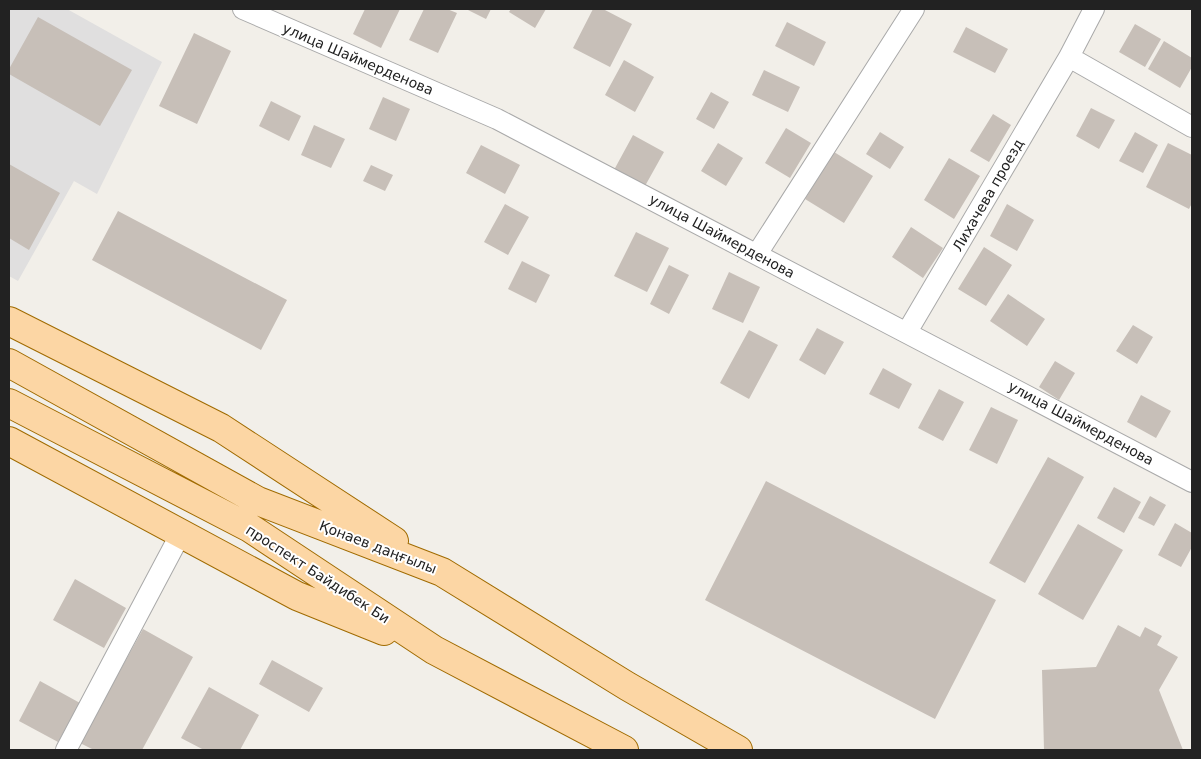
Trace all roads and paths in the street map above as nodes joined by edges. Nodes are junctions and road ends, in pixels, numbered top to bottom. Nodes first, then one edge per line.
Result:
1 (243, 9) edge
2 (914, 9) edge
3 (1094, 9) edge
4 (1069, 56) junction
5 (1192, 127) edge
6 (757, 254) junction
7 (9, 321) edge
8 (907, 332) junction
9 (9, 362) edge
10 (9, 403) edge
11 (9, 441) edge
12 (1192, 482) edge
13 (180, 535) junction
14 (442, 572) junction
15 (434, 650) junction
16 (66, 750) edge
17 (624, 750) edge
18 (738, 750) edge

1 - 6 street, улица Шаймерденова
2 - 6 street
3 - 4 street, Лихачева проезд
4 - 5 street
4 - 8 street, Лихачева проезд
6 - 8 street, улица Шаймерденова
7 - 14 main road
8 - 12 street, улица Шаймерденова
9 - 14 main road, Қонаев даңғылы
10 - 15 main road, проспект Байдибек Би
11 - 13 main road
13 - 15 main road
13 - 16 street
14 - 18 main road, Қонаев даңғылы
15 - 17 main road, проспект Байдибек Би

